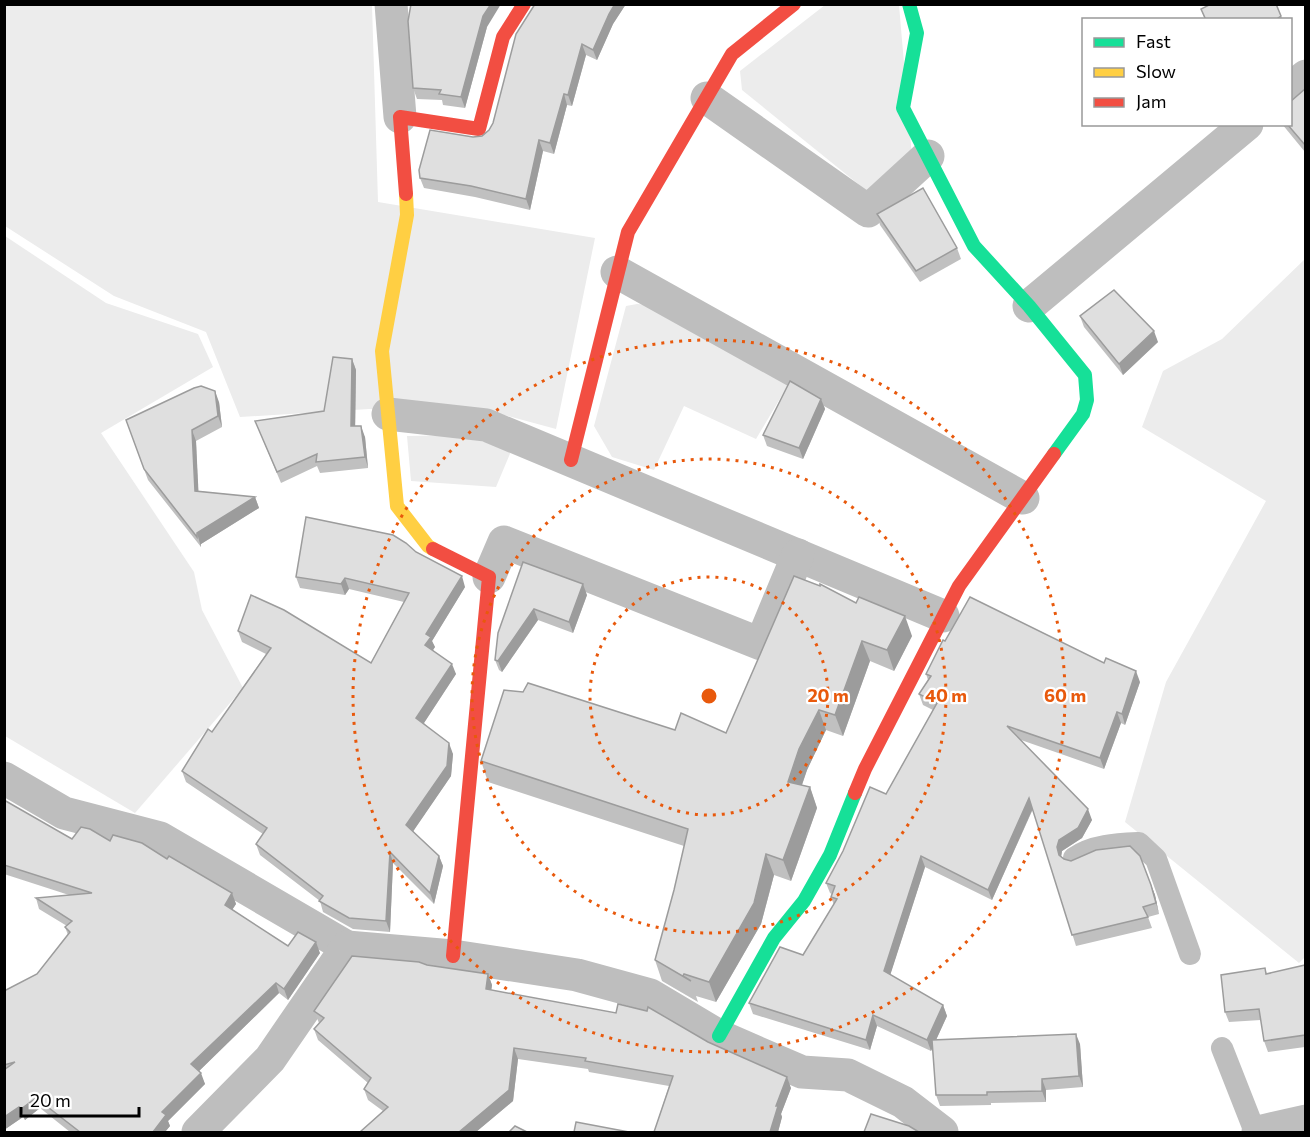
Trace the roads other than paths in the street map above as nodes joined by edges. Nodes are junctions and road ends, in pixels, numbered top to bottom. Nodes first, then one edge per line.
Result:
1 (391, 4) edge
2 (524, 4) edge
3 (794, 4) edge
4 (909, 4) edge
5 (1305, 76) edge
6 (1292, 87) edge
7 (707, 98) junction
8 (400, 117) junction
9 (1245, 126) edge
10 (928, 156) junction
11 (617, 272) junction
12 (1029, 306) junction
13 (388, 414) junction
14 (571, 460) junction
15 (1023, 498) junction
16 (798, 555) junction
17 (489, 577) junction
18 (943, 616) junction
19 (4, 778) edge
20 (1074, 858) edge
21 (347, 947) junction
22 (1190, 954) dead end
23 (453, 956) junction
24 (719, 1036) junction
25 (1222, 1048) dead end
26 (1305, 1121) edge
27 (198, 1132) edge
28 (942, 1132) edge
29 (1256, 1132) edge

1 - 8 street
2 - 8 street
3 - 7 street
4 - 10 street
5 - 6 street
7 - 10 street
7 - 11 street
8 - 13 street
9 - 12 street
10 - 12 street
11 - 14 street
11 - 15 street
12 - 15 street
13 - 14 street
13 - 17 street
14 - 16 street
15 - 18 street
16 - 17 street
16 - 18 street
17 - 23 street
18 - 24 street
19 - 21 street
20 - 22 lane
21 - 23 street
21 - 27 street
23 - 24 street
24 - 28 street
25 - 29 lane
26 - 29 street

